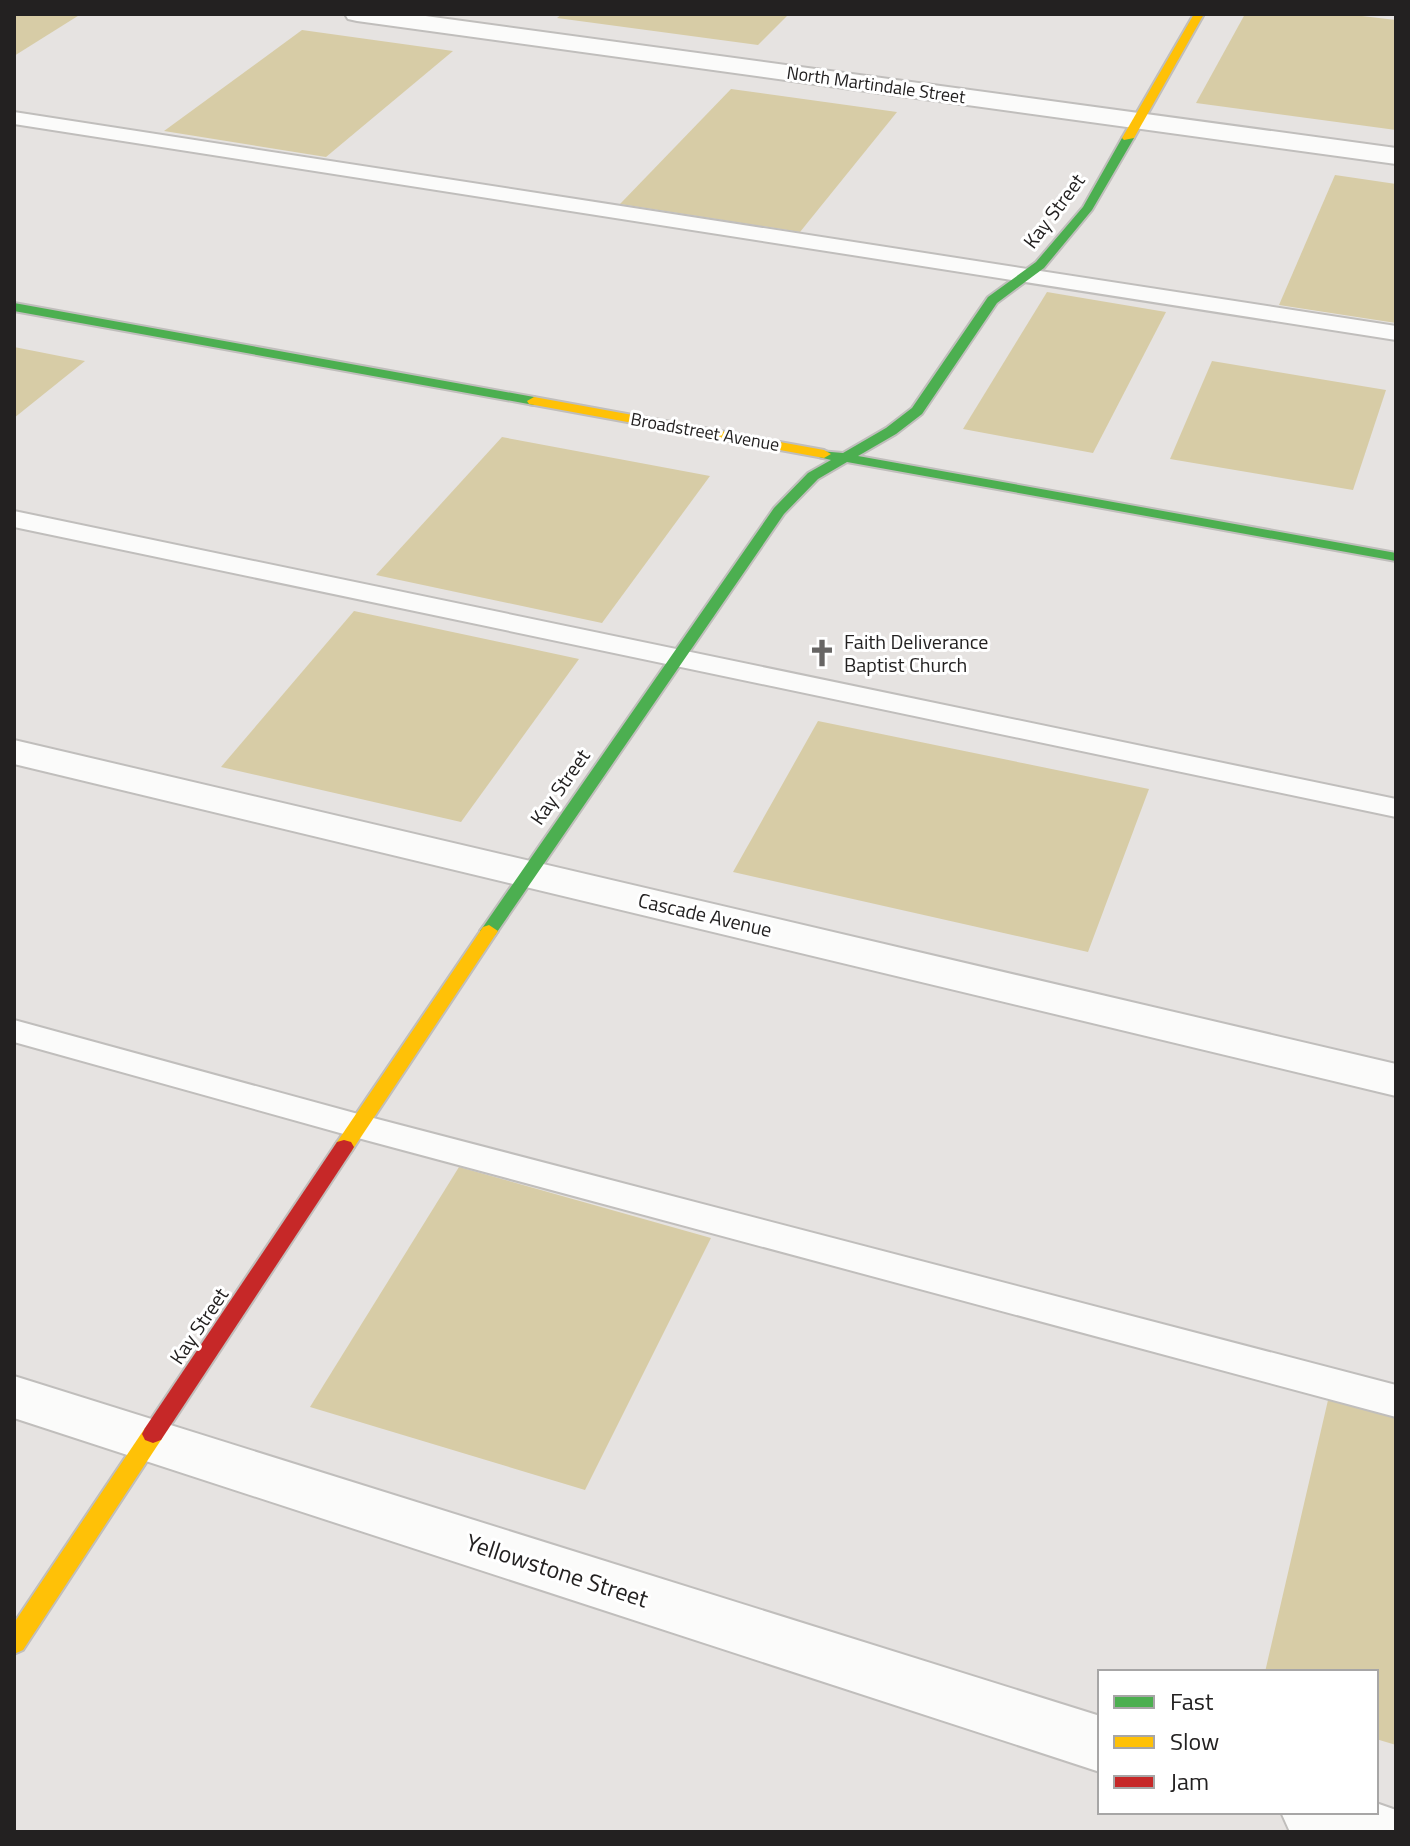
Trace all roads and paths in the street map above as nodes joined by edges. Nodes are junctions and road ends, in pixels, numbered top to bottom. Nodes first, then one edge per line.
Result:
1 (357, 14) edge
2 (1199, 14) edge
3 (14, 118) edge
4 (1139, 120) junction
5 (1396, 156) edge
6 (1026, 276) junction
7 (14, 307) edge
8 (1396, 333) edge
9 (843, 456) junction
10 (14, 519) edge
11 (1396, 557) edge
12 (677, 657) junction
13 (14, 752) edge
14 (1396, 808) edge
15 (527, 873) junction
16 (14, 1031) edge
17 (1396, 1080) edge
18 (358, 1126) junction
19 (14, 1397) edge
20 (1396, 1401) edge
21 (149, 1440) junction
22 (14, 1643) edge
23 (1098, 1743) edge
24 (1319, 1814) edge
25 (1376, 1832) edge

1 - 4 street, North Martindale Street
2 - 4 street, Kay Street
3 - 6 lane
4 - 5 street, North Martindale Street
4 - 6 street, Kay Street
6 - 8 lane
6 - 9 street, Kay Street
7 - 9 street, Broadstreet Avenue
9 - 11 street, Broadstreet Avenue
9 - 12 street, Kay Street
10 - 12 lane
12 - 14 lane
12 - 15 street, Kay Street
13 - 15 street, Cascade Avenue
15 - 17 street, Cascade Avenue
15 - 18 street, Kay Street
16 - 18 lane
18 - 20 lane
18 - 21 street, Kay Street
19 - 21 street, Yellowstone Street
21 - 22 street, Kay Street
21 - 23 street, Yellowstone Street
24 - 25 street

